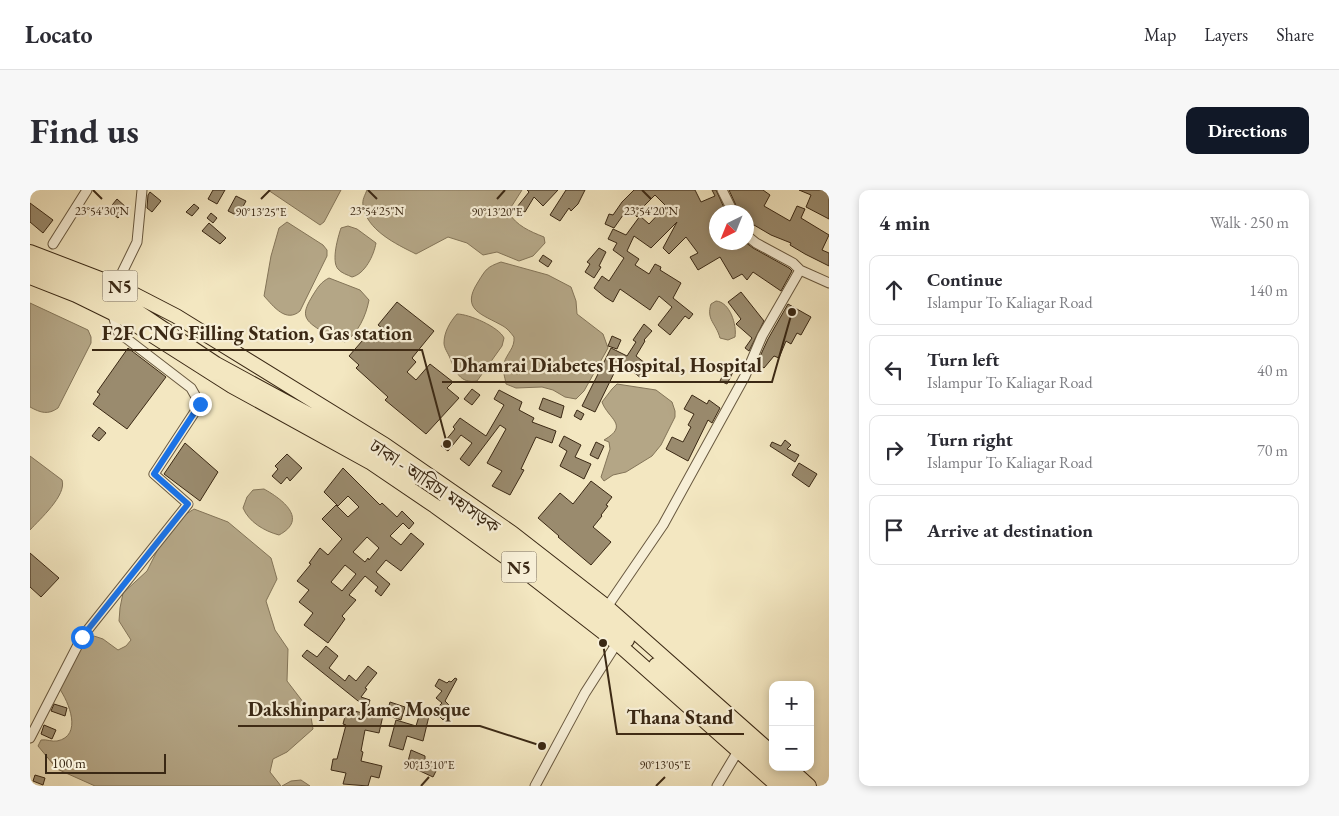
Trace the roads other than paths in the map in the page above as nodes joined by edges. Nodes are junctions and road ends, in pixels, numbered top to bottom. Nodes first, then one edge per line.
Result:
1 (88, 190) edge
2 (142, 190) edge
3 (722, 190) edge
4 (730, 205) edge
5 (754, 241) edge
6 (53, 244) dead end
7 (30, 252) edge
8 (30, 266) edge
9 (800, 270) junction
10 (30, 277) edge
11 (829, 283) edge
12 (116, 284) junction
13 (112, 312) junction
14 (236, 381) junction
15 (607, 607) junction
16 (617, 643) junction
17 (30, 738) edge
18 (769, 750) edge
19 (738, 751) junction
20 (769, 764) edge
21 (777, 771) edge
22 (792, 771) edge
23 (535, 786) edge
24 (717, 786) edge
25 (778, 786) edge
26 (794, 786) edge
27 (809, 786) edge

1 - 6 street
2 - 12 street
3 - 4 street
5 - 9 street
7 - 12 highway, N5
8 - 14 highway, N5
9 - 11 street
9 - 15 street
10 - 13 highway, ঢাকা - আরিচা মহাসড়ক / N5
12 - 15 highway, N5
13 - 14 highway, ঢাকা - আরিচা মহাসড়ক / N5
13 - 17 street
14 - 16 highway, ঢাকা - আরিচা মহাসড়ক / N5
14 - 20 highway, N5
15 - 18 highway, N5
16 - 19 highway, ঢাকা - আরিচা মহাসড়ক / N5
16 - 23 street
19 - 24 street
19 - 25 highway, ঢাকা - আরিচা মহাসড়ক / N5
21 - 26 highway, N5
22 - 27 highway

